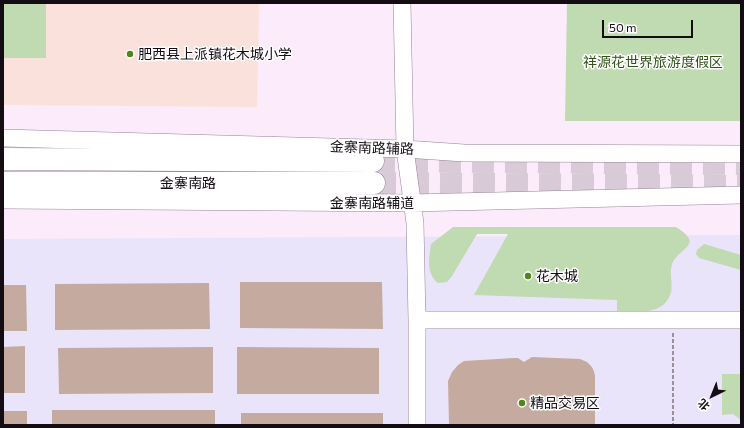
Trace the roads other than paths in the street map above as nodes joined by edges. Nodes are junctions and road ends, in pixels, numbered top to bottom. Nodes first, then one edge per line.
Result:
1 (402, 3) edge
2 (3, 138) edge
3 (405, 149) junction
4 (741, 154) edge
5 (3, 159) edge
6 (373, 161) tunnel mouth
7 (3, 183) edge
8 (374, 184) tunnel mouth
9 (741, 195) edge
10 (3, 200) edge
11 (412, 203) junction
12 (417, 320) junction
13 (741, 320) edge
14 (416, 425) edge

1 - 3 street
2 - 3 street, 金寨南路辅路
3 - 4 street, 金寨南路辅路
3 - 11 street
5 - 6 highway, 金寨南路
7 - 8 highway, 金寨南路
9 - 11 street, 金寨南路辅道
10 - 11 street, 金寨南路辅道
11 - 12 street
12 - 13 street
12 - 14 street

